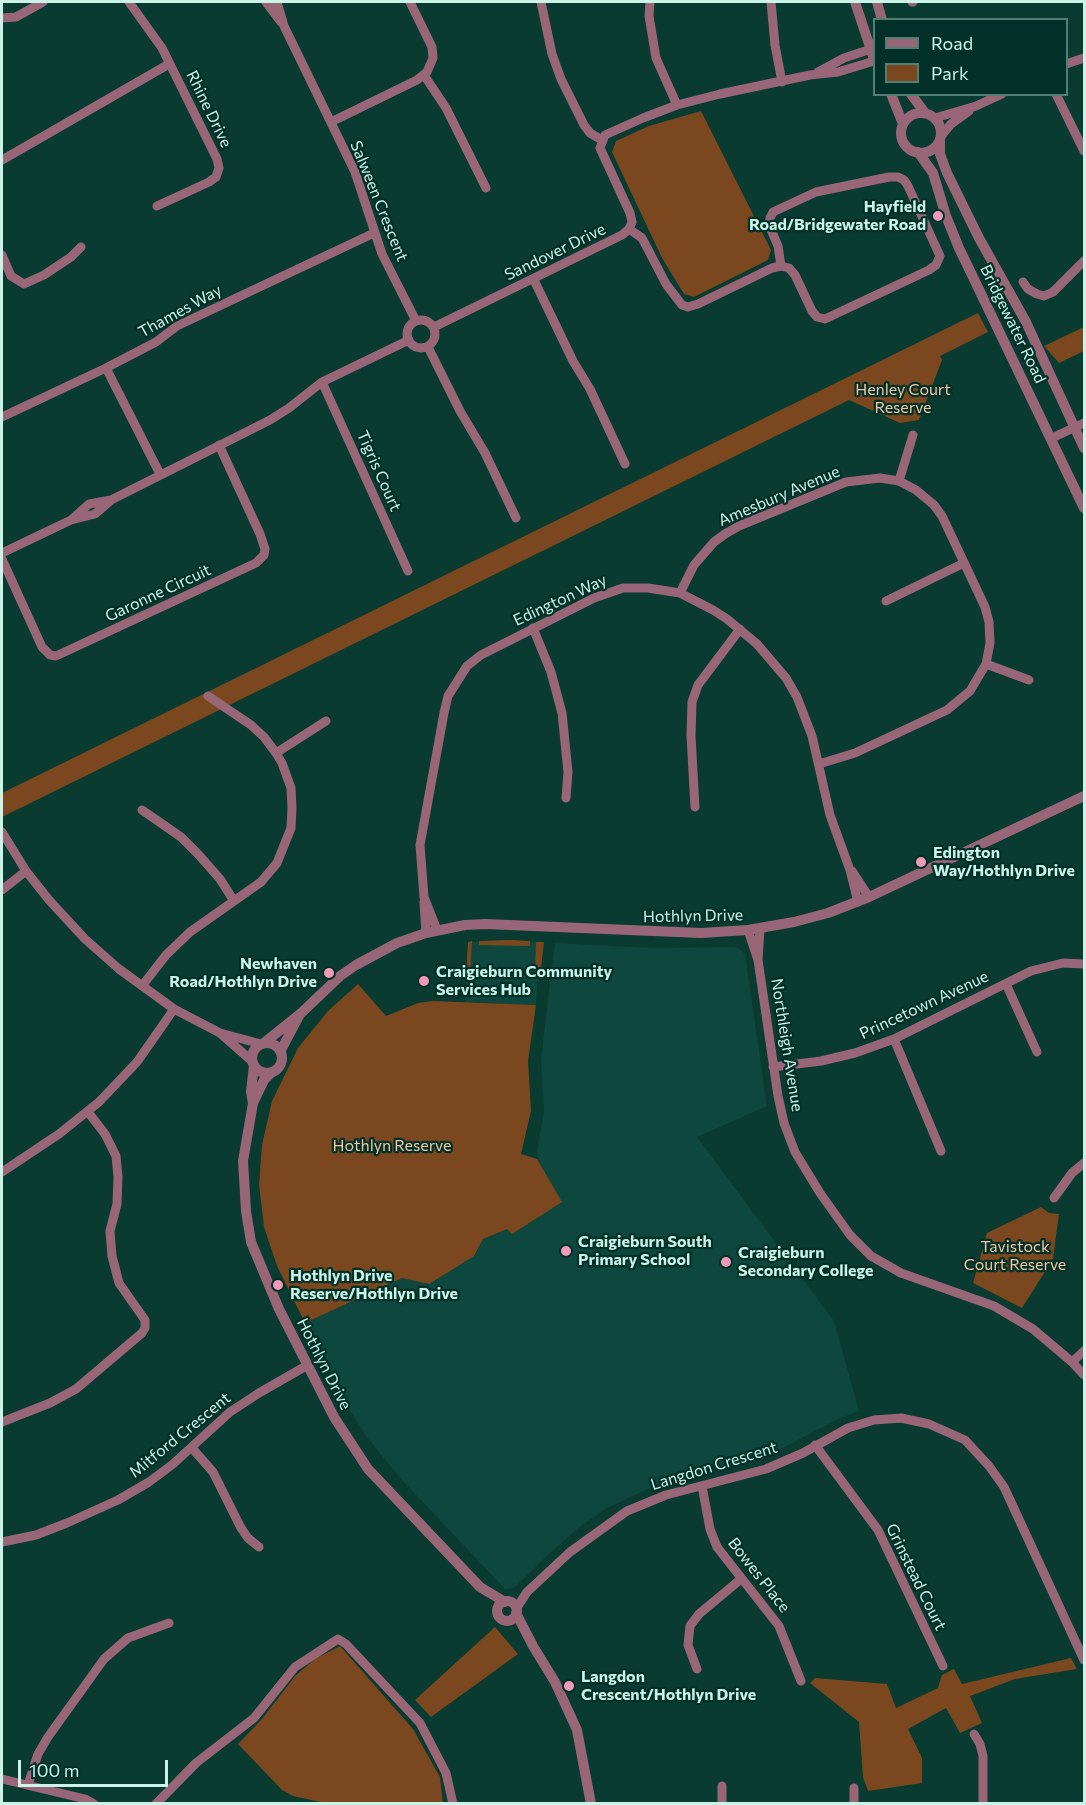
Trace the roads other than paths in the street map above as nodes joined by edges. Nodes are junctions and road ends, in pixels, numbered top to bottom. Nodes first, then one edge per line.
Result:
1 (43, 2) edge
2 (129, 2) edge
3 (266, 2) edge
4 (278, 2) edge
5 (410, 2) edge
6 (541, 2) edge
7 (650, 2) edge
8 (771, 2) edge
9 (855, 2) edge
10 (877, 2) edge
11 (2, 18) edge
12 (881, 18) edge
13 (284, 26) junction
14 (873, 51) edge
15 (873, 54) edge
16 (1084, 58) edge
17 (1068, 63) edge
18 (170, 64) junction
19 (424, 75) junction
20 (782, 82) junction
21 (892, 96) edge
22 (913, 96) edge
23 (998, 96) edge
24 (1057, 96) edge
25 (677, 105) junction
26 (976, 106) junction
27 (930, 115) junction
28 (331, 122) junction
29 (903, 124) junction
30 (940, 138) junction
31 (602, 140) junction
32 (918, 152) junction
33 (1084, 152) edge
34 (2, 160) edge
35 (486, 188) dead end
36 (157, 206) dead end
37 (629, 229) junction
38 (374, 232) junction
39 (81, 247) dead end
40 (2, 255) edge
41 (1084, 261) edge
42 (781, 266) junction
43 (534, 280) junction
44 (1023, 282) dead end
45 (416, 321) junction
46 (434, 327) junction
47 (409, 340) junction
48 (428, 346) junction
49 (106, 368) junction
50 (322, 382) junction
51 (2, 417) edge
52 (1080, 425) edge
53 (913, 435) dead end
54 (1052, 438) junction
55 (219, 445) junction
56 (1084, 448) edge
57 (625, 464) dead end
58 (160, 474) junction
59 (899, 481) junction
60 (1084, 508) edge
61 (516, 518) dead end
62 (2, 553) edge
63 (2, 559) edge
64 (964, 563) junction
65 (408, 572) dead end
66 (680, 593) junction
67 (886, 601) dead end
68 (533, 628) junction
69 (740, 629) junction
70 (986, 664) junction
71 (1029, 680) dead end
72 (208, 696) dead end
73 (326, 721) dead end
74 (276, 753) junction
75 (819, 764) junction
76 (1084, 796) edge
77 (566, 798) dead end
78 (696, 807) dead end
79 (142, 810) dead end
80 (2, 832) edge
81 (850, 870) junction
82 (26, 871) junction
83 (2, 890) edge
84 (869, 897) junction
85 (234, 901) junction
86 (858, 902) junction
87 (760, 929) junction
88 (748, 930) junction
89 (432, 931) junction
90 (758, 960) junction
91 (1084, 964) edge
92 (1006, 984) junction
93 (142, 986) junction
94 (174, 1009) junction
95 (300, 1014) junction
96 (220, 1033) junction
97 (894, 1039) junction
98 (262, 1043) junction
99 (280, 1050) junction
100 (1037, 1052) dead end
101 (253, 1064) junction
102 (773, 1067) junction
103 (271, 1073) junction
104 (253, 1103) junction
105 (88, 1112) junction
106 (941, 1151) dead end
107 (1084, 1163) edge
108 (2, 1172) edge
109 (1054, 1198) dead end
110 (1084, 1351) edge
111 (1072, 1362) junction
112 (306, 1366) junction
113 (1084, 1376) edge
114 (2, 1422) edge
115 (815, 1445) junction
116 (192, 1448) junction
117 (702, 1486) junction
118 (2, 1542) edge
119 (259, 1547) dead end
120 (741, 1579) junction
121 (484, 1590) junction
122 (512, 1606) junction
123 (497, 1611) junction
124 (507, 1621) junction
125 (169, 1623) dead end
126 (533, 1646) junction
127 (1084, 1660) edge
128 (943, 1666) dead end
129 (697, 1669) dead end
130 (801, 1681) dead end
131 (974, 1734) dead end
132 (2, 1779) edge
133 (28, 1785) junction
134 (722, 1786) dead end
135 (854, 1788) dead end
136 (94, 1803) edge
137 (156, 1803) edge
138 (453, 1803) edge
139 (591, 1803) edge
140 (722, 1803) edge
141 (854, 1803) edge
142 (984, 1803) edge

1 - 11 street
2 - 18 street, Rhine Drive
3 - 13 street, Salween Crescent
4 - 13 street, Salween Crescent
5 - 19 street
6 - 31 street
7 - 25 street
8 - 20 street
9 - 14 street
10 - 12 street
13 - 28 street, Salween Crescent
15 - 20 street
16 - 17 street
18 - 34 street
18 - 36 street, Rhine Drive
19 - 28 street
19 - 35 street
20 - 25 street
21 - 29 street
22 - 27 street
23 - 26 street
24 - 33 street
25 - 31 street
26 - 27 street
26 - 30 street
27 - 29 street
27 - 30 street
28 - 38 street, Salween Crescent
29 - 32 street
30 - 32 street
30 - 52 street, Bridgewater Road
31 - 37 street, Sandover Drive
32 - 54 street, Bridgewater Road
37 - 42 street
37 - 43 street, Sandover Drive
38 - 45 street, Salween Crescent
38 - 49 street, Thames Way
39 - 40 street
41 - 44 street
42 - 42 street
43 - 46 street, Sandover Drive
43 - 57 street
45 - 46 street
45 - 47 street
46 - 48 street
47 - 48 street
47 - 50 street
48 - 61 street
49 - 51 street, Thames Way
49 - 58 street
50 - 55 street
50 - 65 street, Tigris Court
52 - 54 street
52 - 56 street, Bridgewater Road
53 - 59 street
54 - 60 street, Bridgewater Road
55 - 58 street
55 - 63 street, Garonne Circuit
58 - 62 street
59 - 64 street, Amesbury Avenue
59 - 66 street, Amesbury Avenue
64 - 67 street
64 - 70 street, Amesbury Avenue
66 - 68 street, Edington Way
66 - 69 street, Edington Way
68 - 77 street
68 - 89 street, Edington Way
69 - 75 street, Edington Way
69 - 78 street
70 - 71 street
70 - 75 street, Amesbury Avenue
72 - 74 street
73 - 74 street
74 - 85 street
75 - 81 street, Edington Way
76 - 84 street, Hothlyn Drive
79 - 85 street
80 - 82 street
81 - 84 street, Edington Way
81 - 86 street, Edington Way
82 - 83 street
82 - 93 street
84 - 86 street, Hothlyn Drive
85 - 93 street
86 - 87 street, Hothlyn Drive
87 - 88 street, Hothlyn Drive
87 - 90 street, Northleigh Avenue
88 - 89 street, Hothlyn Drive
88 - 90 street, Northleigh Avenue
89 - 95 street, Hothlyn Drive
90 - 102 street, Northleigh Avenue
91 - 92 street, Princetown Avenue
92 - 97 street, Princetown Avenue
92 - 100 street
93 - 94 street
94 - 96 street
94 - 105 street
95 - 98 street, Hothlyn Drive
95 - 99 street, Hothlyn Drive
96 - 98 street
96 - 101 street
97 - 102 street, Princetown Avenue
97 - 106 street
98 - 99 street
98 - 101 street
99 - 103 street
101 - 103 street
101 - 104 street, Hothlyn Drive
102 - 111 street, Northleigh Avenue
103 - 104 street, Hothlyn Drive
104 - 112 street, Hothlyn Drive
105 - 108 street
105 - 114 street
107 - 109 street
110 - 111 street
111 - 113 street, Northleigh Avenue
112 - 116 street, Mitford Crescent
112 - 121 street, Hothlyn Drive
115 - 117 street, Langdon Crescent
115 - 127 street, Langdon Crescent
115 - 128 street, Grinstead Court
116 - 118 street, Mitford Crescent
116 - 119 street
117 - 120 street, Bowes Place
117 - 122 street, Langdon Crescent
120 - 129 street
120 - 130 street, Bowes Place
121 - 122 street, Hothlyn Drive
121 - 123 street, Hothlyn Drive
122 - 123 street
122 - 124 street
122 - 126 street
123 - 124 street, Hothlyn Drive
124 - 126 street
125 - 133 street
126 - 139 street
131 - 142 street
132 - 133 street
133 - 136 street
134 - 140 street
135 - 141 street
137 - 138 street

